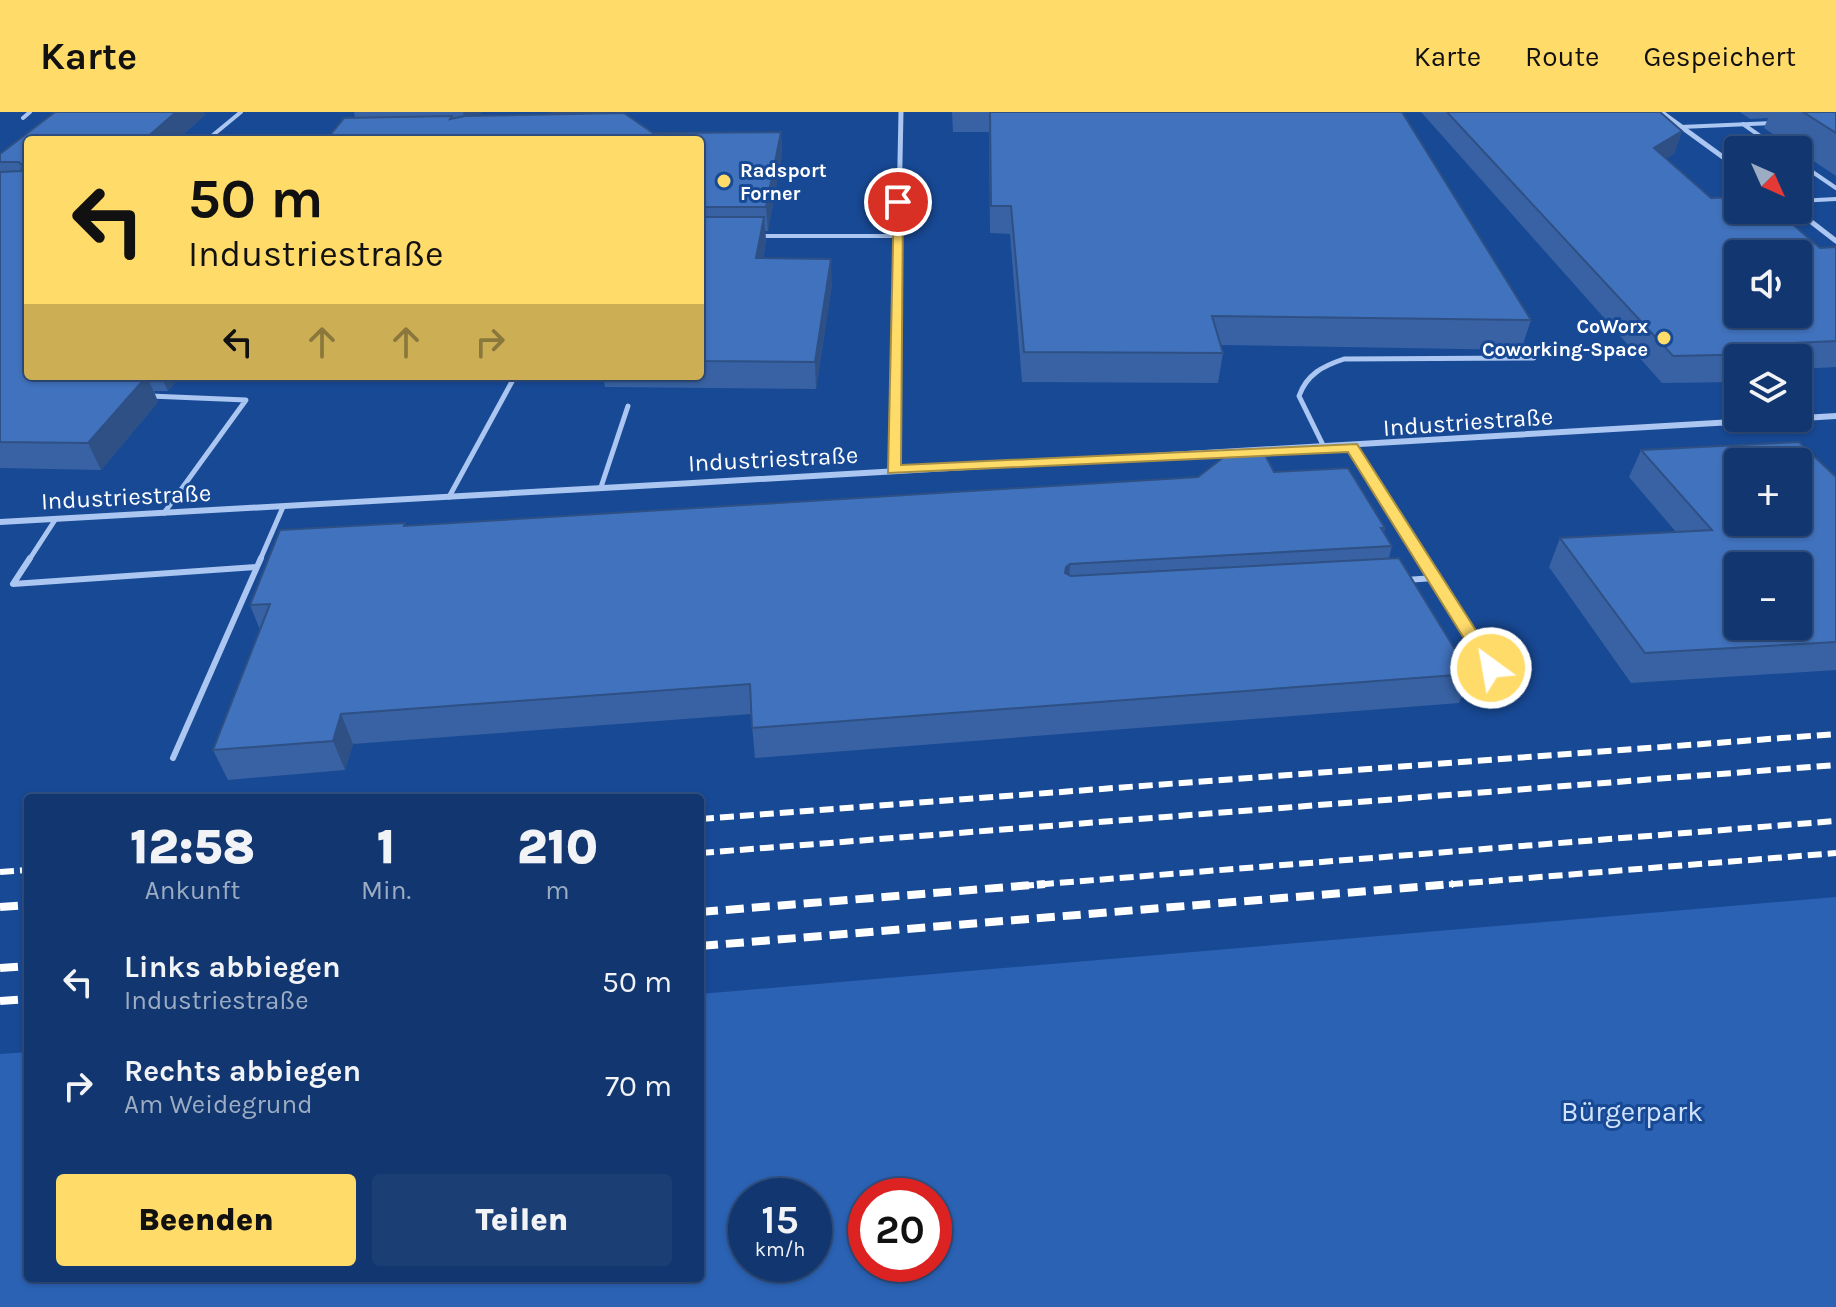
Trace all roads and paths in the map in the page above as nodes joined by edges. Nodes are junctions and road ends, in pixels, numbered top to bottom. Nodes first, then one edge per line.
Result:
1 (30, 112) edge
2 (241, 112) edge
3 (901, 112) edge
4 (1661, 112) edge
5 (23, 118) dead end
6 (1774, 123) dead end
7 (1743, 124) junction
8 (1681, 127) junction
9 (212, 136) edge
10 (308, 136) edge
11 (339, 136) edge
12 (1760, 136) edge
13 (1724, 158) edge
14 (1812, 172) edge
15 (1836, 188) edge
16 (1836, 199) edge
17 (1812, 200) edge
18 (1812, 222) edge
19 (745, 236) edge
20 (897, 236) junction
21 (1836, 241) edge
22 (1534, 358) dead end
23 (513, 380) edge
24 (136, 396) edge
25 (628, 406) dead end
26 (1836, 416) edge
27 (1352, 447) junction
28 (1325, 449) junction
29 (894, 470) junction
30 (601, 487) junction
31 (449, 497) junction
32 (283, 507) junction
33 (164, 513) junction
34 (55, 520) junction
35 (0, 522) edge
36 (256, 567) junction
37 (1434, 578) junction
38 (1402, 580) edge
39 (1491, 668) dead end
40 (173, 758) dead end

1 - 5 lane
2 - 9 lane
3 - 20 street
4 - 8 street
6 - 7 lane
7 - 8 lane
7 - 12 lane
8 - 13 street
10 - 11 lane
14 - 15 lane
16 - 17 lane
18 - 21 street
19 - 20 lane
20 - 29 street
22 - 28 lane
23 - 31 lane
24 - 33 lane
25 - 30 lane
26 - 27 street, Industriestraße
27 - 28 street, Industriestraße
27 - 37 lane
28 - 29 street, Industriestraße
29 - 30 street, Industriestraße
30 - 31 street, Industriestraße
31 - 32 street, Industriestraße
32 - 33 street, Industriestraße
32 - 36 lane
33 - 34 street, Industriestraße
34 - 35 street, Industriestraße
34 - 36 lane
36 - 40 lane
37 - 38 lane
37 - 39 lane

